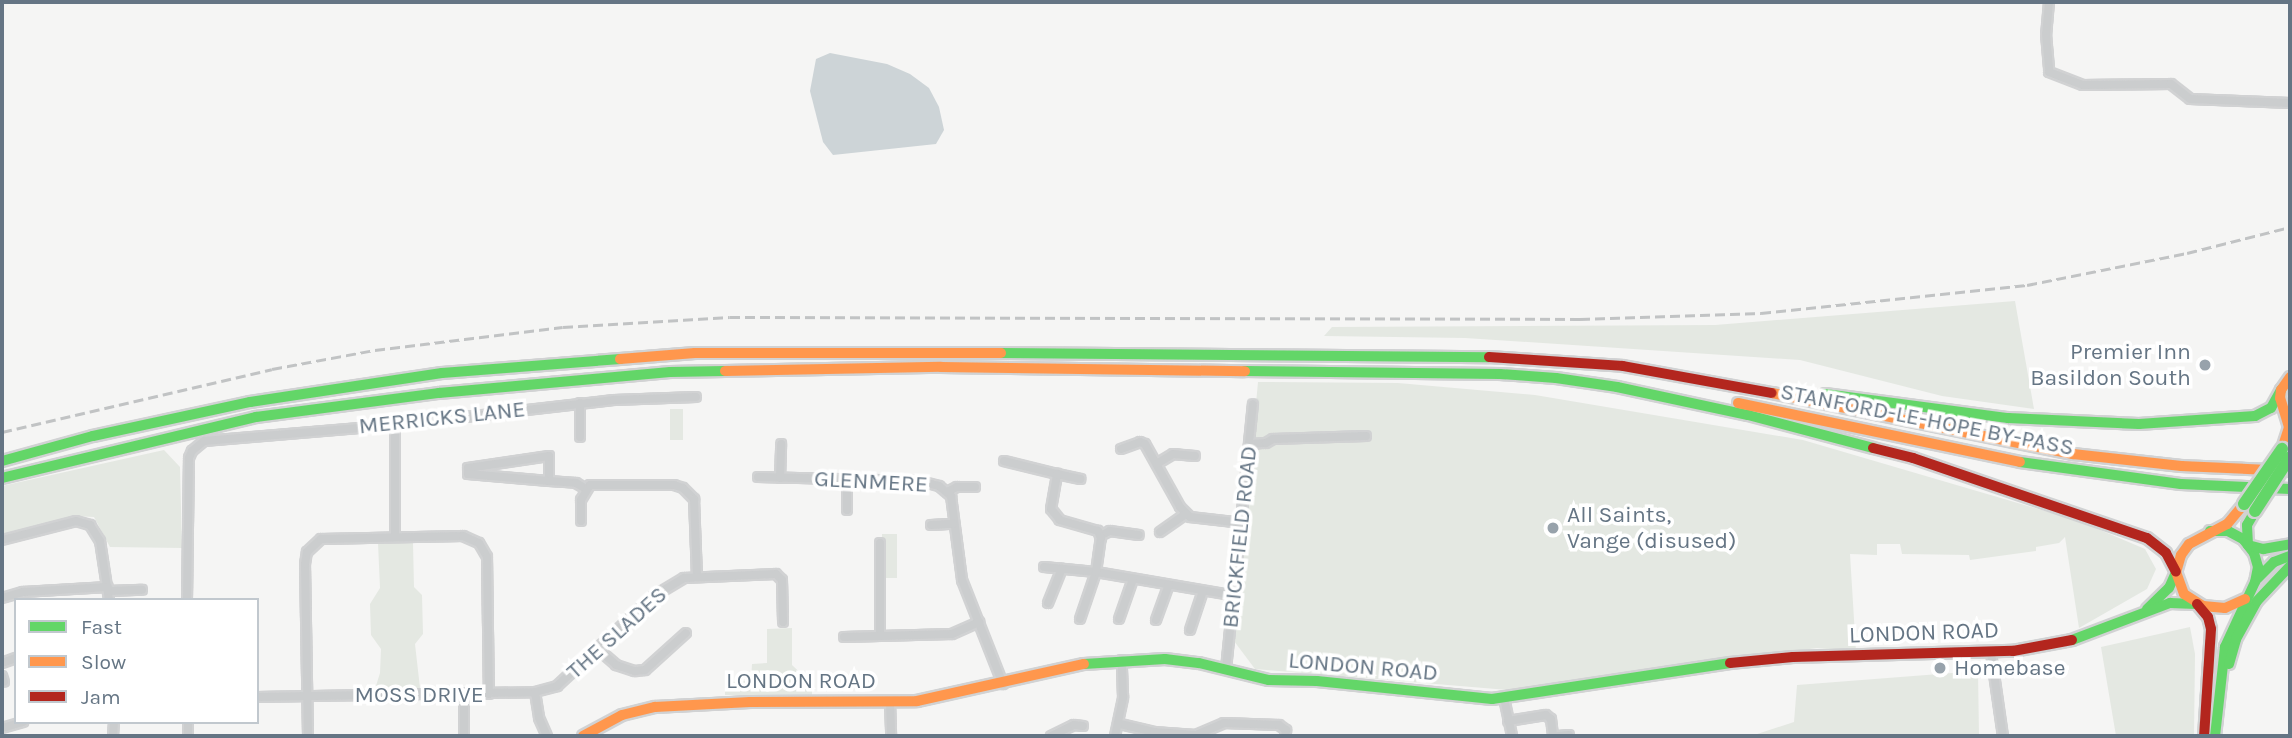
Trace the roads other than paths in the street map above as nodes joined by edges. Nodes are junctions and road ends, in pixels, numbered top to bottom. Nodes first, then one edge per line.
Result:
1 (2049, 2) edge
2 (2290, 103) edge
3 (2290, 377) edge
4 (1556, 378) junction
5 (1709, 379) junction
6 (2281, 390) junction
7 (696, 397) dead end
8 (580, 403) junction
9 (1252, 404) dead end
10 (2287, 417) edge
11 (395, 425) junction
12 (1366, 436) dead end
13 (580, 438) dead end
14 (1250, 443) junction
15 (781, 444) dead end
16 (1121, 449) dead end
17 (2286, 453) edge
18 (1195, 456) dead end
19 (2, 461) edge
20 (1004, 461) dead end
21 (1158, 463) junction
22 (2290, 471) edge
23 (1058, 474) junction
24 (758, 477) dead end
25 (2, 478) edge
26 (780, 478) junction
27 (847, 479) junction
28 (1080, 479) dead end
29 (550, 481) junction
30 (975, 487) dead end
31 (586, 489) junction
32 (2290, 489) edge
33 (947, 492) junction
34 (2249, 507) junction
35 (847, 510) dead end
36 (1186, 514) junction
37 (581, 521) dead end
38 (1243, 523) junction
39 (953, 524) junction
40 (930, 525) dead end
41 (2210, 531) junction
42 (1160, 532) dead end
43 (1100, 536) junction
44 (1139, 536) dead end
45 (394, 537) junction
46 (2, 540) edge
47 (880, 543) dead end
48 (2290, 544) edge
49 (2248, 545) junction
50 (2290, 556) edge
51 (2290, 565) edge
52 (1044, 567) dead end
53 (1062, 569) junction
54 (1096, 572) junction
55 (2176, 572) junction
56 (697, 576) junction
57 (1133, 579) junction
58 (2255, 582) junction
59 (1170, 585) junction
60 (142, 590) dead end
61 (1203, 591) junction
62 (108, 592) edge
63 (1236, 596) junction
64 (2247, 597) junction
65 (2, 598) edge
66 (187, 598) edge
67 (1048, 603) dead end
68 (2197, 604) junction
69 (2143, 613) junction
70 (1080, 620) dead end
71 (1119, 620) dead end
72 (1156, 620) dead end
73 (783, 622) dead end
74 (979, 622) junction
75 (1190, 630) dead end
76 (686, 633) dead end
77 (880, 636) junction
78 (844, 637) dead end
79 (599, 650) junction
80 (1991, 653) junction
81 (1122, 660) junction
82 (1226, 669) junction
83 (1003, 684) junction
84 (535, 692) junction
85 (464, 694) junction
86 (489, 694) junction
87 (307, 696) junction
88 (259, 697) edge
89 (1503, 698) junction
90 (890, 702) junction
91 (1508, 721) junction
92 (1120, 724) junction
93 (1083, 726) dead end
94 (1569, 735) edge
95 (308, 736) edge
96 (464, 736) edge
97 (547, 736) edge
98 (583, 736) edge
99 (891, 736) edge
100 (1051, 736) edge
101 (1115, 736) edge
102 (1285, 736) edge
103 (1512, 736) edge
104 (1555, 736) edge
105 (2003, 736) edge
106 (2204, 736) edge
107 (2216, 736) edge

1 - 2 street
3 - 6 main road
4 - 25 main road
4 - 32 main road, STANFORD-LE-HOPE BY-PASS
4 - 55 main road
5 - 6 main road
5 - 19 main road
5 - 22 main road
6 - 10 main road
7 - 8 street, MERRICKS LANE
8 - 11 street, MERRICKS LANE
8 - 13 street
9 - 14 street, BRICKFIELD ROAD
10 - 17 main road
11 - 45 street
11 - 66 street, MERRICKS LANE
12 - 14 street
14 - 38 street, BRICKFIELD ROAD
15 - 26 street
16 - 21 street
17 - 34 main road, bridge
18 - 21 street
20 - 23 street
21 - 36 street
23 - 28 street
23 - 43 street
24 - 26 street, GLENMERE
26 - 27 street, GLENMERE
27 - 33 street, GLENMERE
27 - 35 street
29 - 29 street
29 - 31 street
30 - 33 street
31 - 37 street
31 - 56 street
33 - 39 street, GLENMERE
34 - 41 main road
34 - 49 main road
36 - 38 street
36 - 42 street
38 - 63 street, BRICKFIELD ROAD
39 - 40 street
39 - 74 street, GLENMERE
41 - 49 main road
41 - 55 main road
43 - 44 street
43 - 54 street
45 - 86 street
45 - 87 street
46 - 62 street
47 - 77 street
48 - 49 main road
49 - 58 main road
50 - 58 main road
51 - 107 main road
52 - 53 street
53 - 54 street
53 - 67 street
54 - 57 street
54 - 70 street
55 - 68 main road
55 - 69 main road, LONDON ROAD
56 - 73 street, THE SLADES
56 - 79 street, THE SLADES
57 - 59 street
57 - 71 street
58 - 64 main road
59 - 61 street
59 - 72 street
60 - 62 street
61 - 63 street
61 - 75 street
62 - 65 street
63 - 82 street, BRICKFIELD ROAD
64 - 68 main road
64 - 107 main road
68 - 69 main road, LONDON ROAD
68 - 106 main road
69 - 80 main road, LONDON ROAD
74 - 77 street
74 - 83 street, GLENMERE
76 - 79 street
77 - 78 street
79 - 84 street, THE SLADES
80 - 89 main road, LONDON ROAD
80 - 105 street
81 - 82 main road, LONDON ROAD
81 - 83 main road, LONDON ROAD
81 - 92 street
82 - 89 main road, LONDON ROAD
83 - 90 main road, LONDON ROAD
84 - 86 street, MOSS DRIVE
84 - 97 street
85 - 86 street, MOSS DRIVE
85 - 87 street, MOSS DRIVE
85 - 96 street
87 - 88 street, MOSS DRIVE
87 - 95 street
89 - 91 street
90 - 98 main road, LONDON ROAD
90 - 99 street
91 - 103 street
91 - 104 street
92 - 101 street
92 - 102 street
93 - 100 street
94 - 104 street

